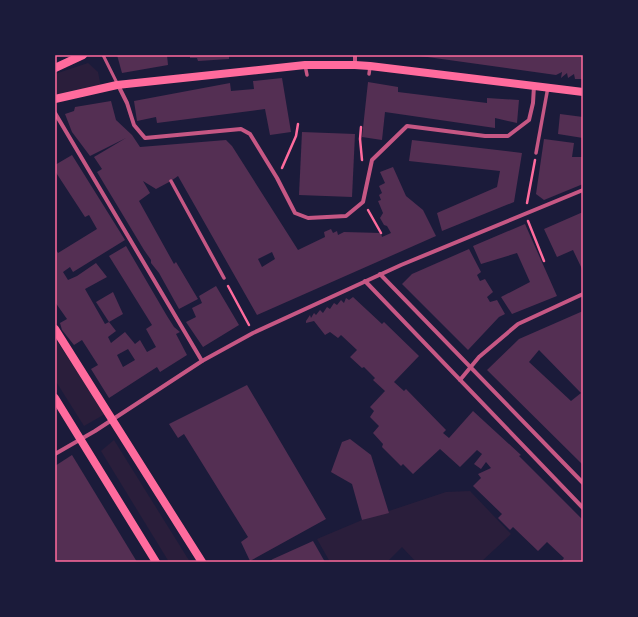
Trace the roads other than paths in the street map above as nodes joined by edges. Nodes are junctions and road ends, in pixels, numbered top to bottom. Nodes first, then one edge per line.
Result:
1 (83, 55) edge
2 (103, 55) edge
3 (355, 55) edge
4 (305, 65) junction
5 (356, 65) junction
6 (55, 68) edge
7 (307, 75) dead end
8 (118, 85) junction
9 (534, 86) junction
10 (548, 87) junction
11 (583, 92) edge
12 (55, 99) edge
13 (55, 114) edge
14 (536, 153) road end
15 (171, 181) dead end
16 (583, 190) edge
17 (380, 274) junction
18 (224, 278) road end
19 (366, 281) junction
20 (583, 294) edge
21 (55, 329) edge
22 (202, 360) junction
23 (471, 367) junction
24 (460, 380) junction
25 (55, 398) edge
26 (113, 418) junction
27 (80, 439) junction
28 (55, 454) edge
29 (583, 483) edge
30 (583, 508) edge
31 (156, 562) edge
32 (202, 562) edge

1 - 6 main road
2 - 8 lane
3 - 5 street
4 - 5 main road
4 - 7 street
4 - 8 main road
5 - 9 main road
8 - 9 street
8 - 12 main road
9 - 10 main road
10 - 11 main road
10 - 14 street
13 - 22 street
15 - 18 street
16 - 17 street
17 - 19 street
17 - 23 street
19 - 22 street
19 - 24 street
20 - 23 street
21 - 26 main road
22 - 26 street
23 - 24 street
23 - 29 street
24 - 30 street
25 - 27 main road
26 - 27 street
26 - 32 main road
27 - 28 street
27 - 31 main road

